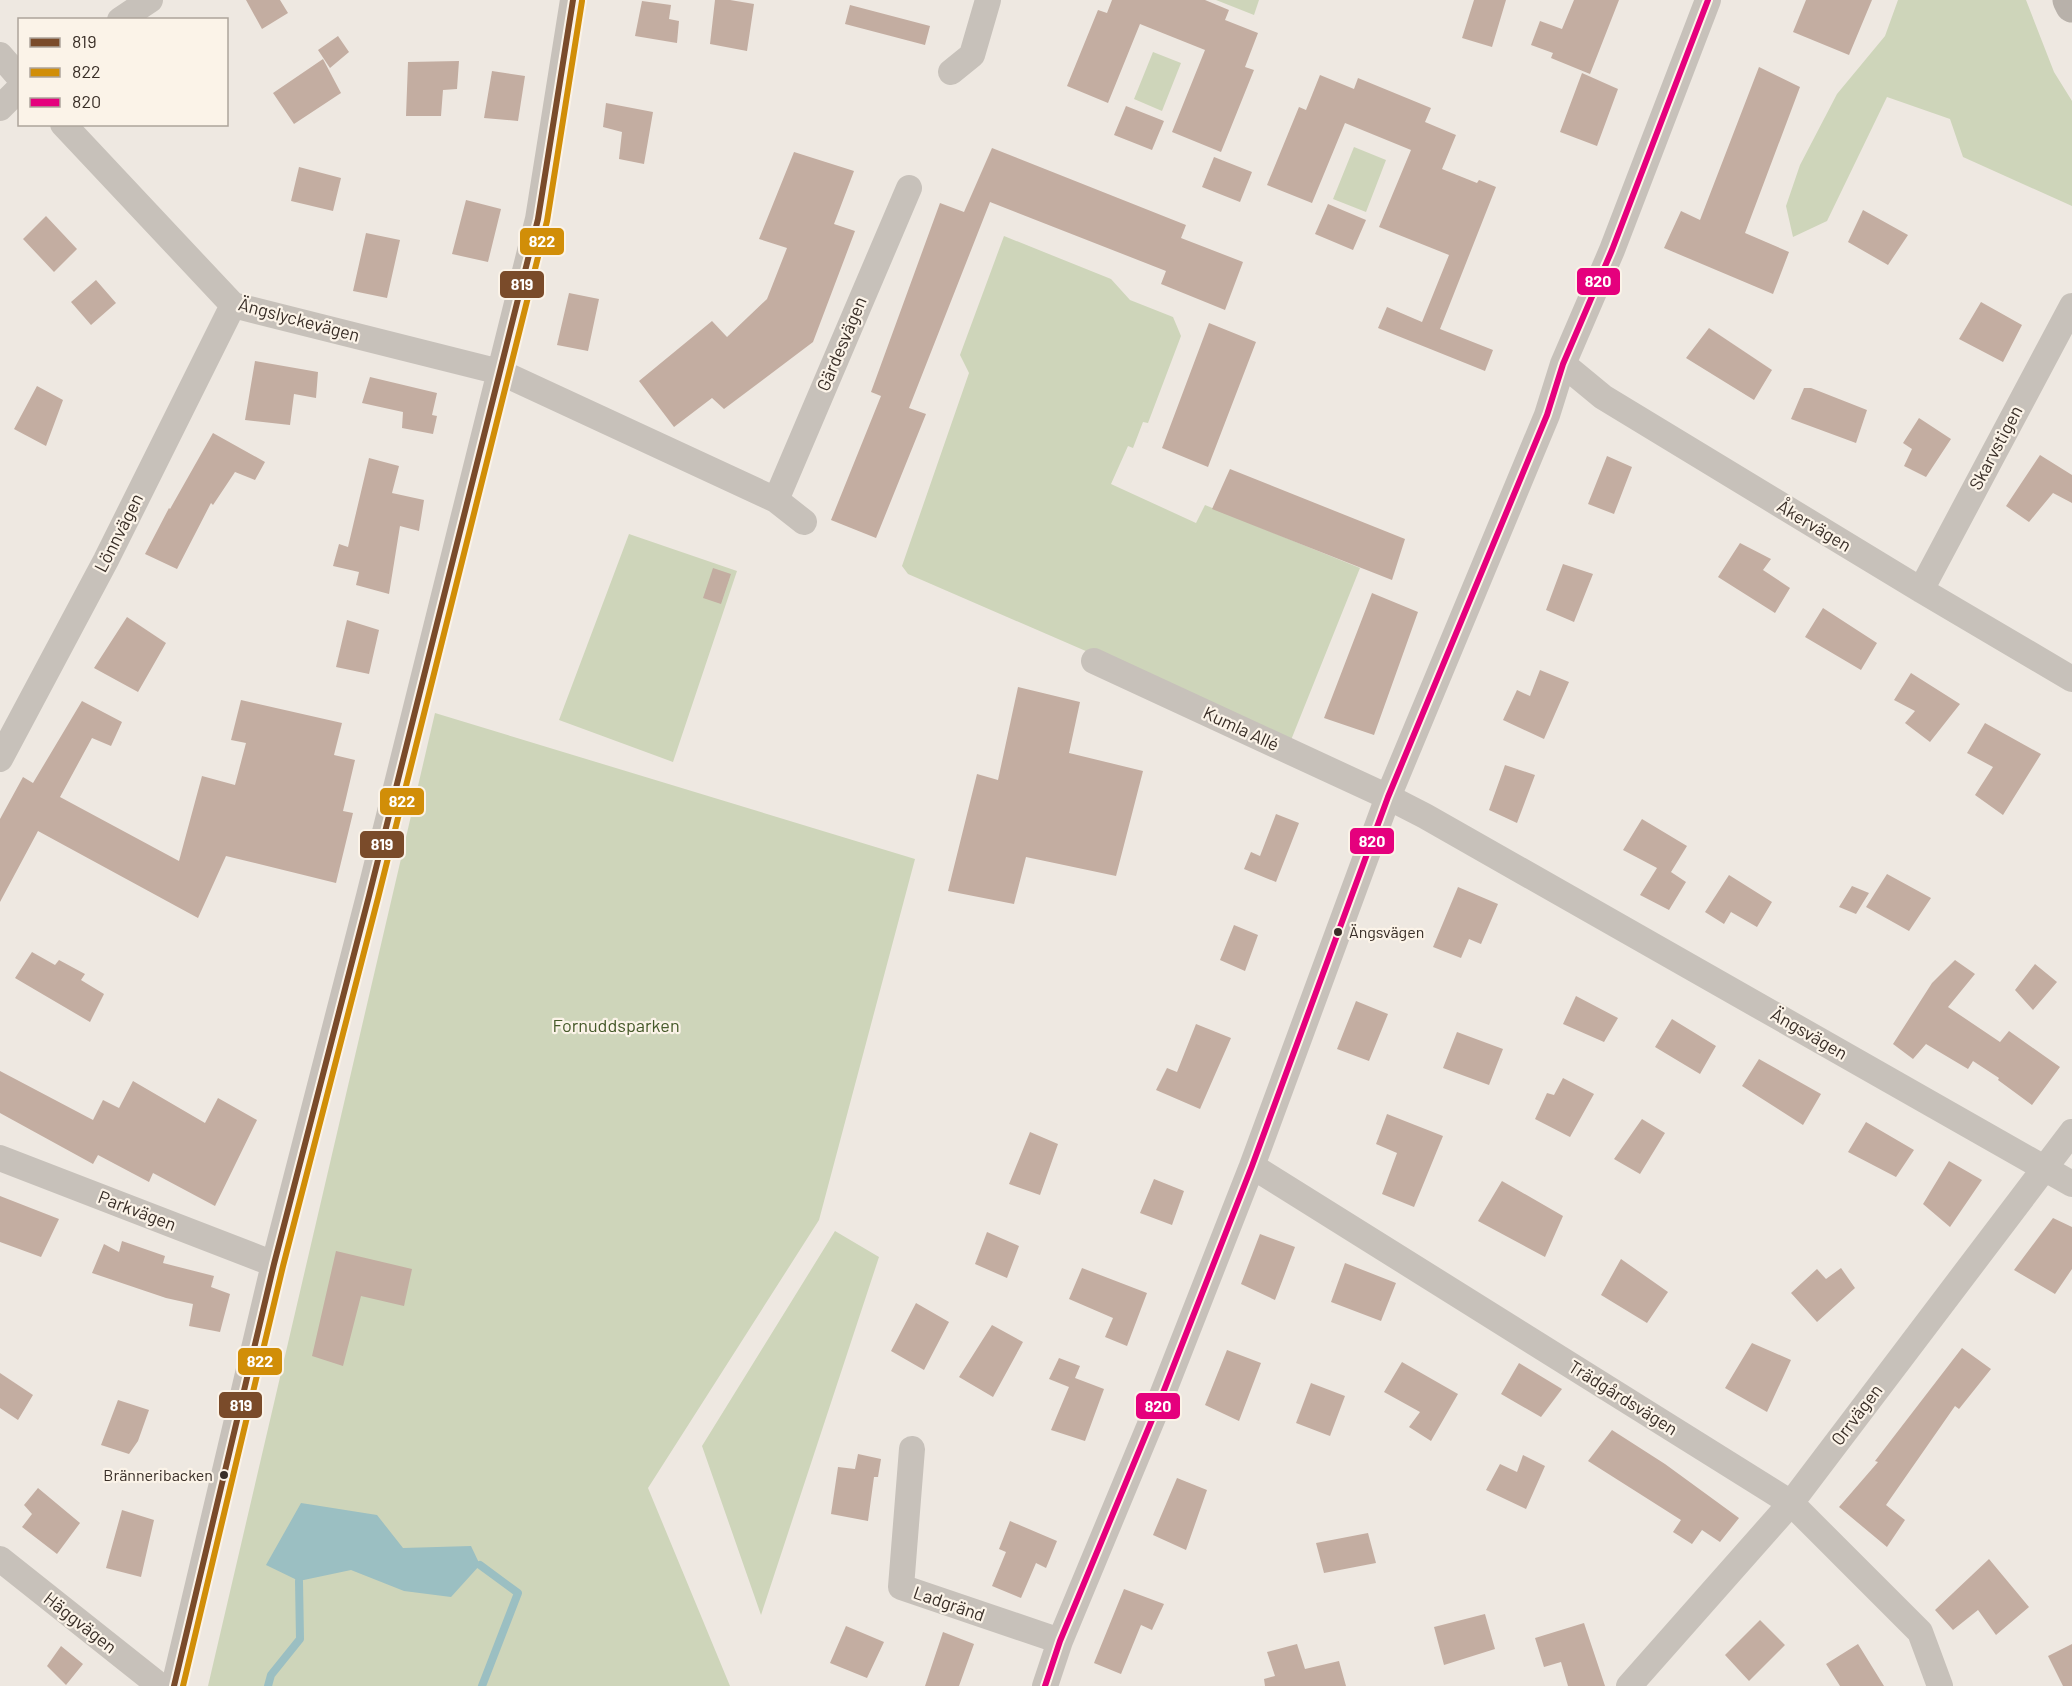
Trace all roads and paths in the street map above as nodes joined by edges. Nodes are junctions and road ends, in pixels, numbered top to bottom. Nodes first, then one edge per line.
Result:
1 (150, 0) edge
2 (573, 0) edge
3 (988, 0) edge
4 (1708, 0) edge
5 (2069, 0) edge
6 (2072, 6) edge
7 (123, 18) edge
8 (0, 55) edge
9 (951, 72) dead end
10 (18, 76) edge
11 (18, 90) edge
12 (0, 108) edge
13 (65, 126) edge
14 (909, 188) dead end
15 (233, 305) junction
16 (2072, 306) edge
17 (1563, 364) junction
18 (500, 372) junction
19 (776, 500) junction
20 (804, 522) dead end
21 (1921, 590) junction
22 (1094, 661) dead end
23 (2072, 679) edge
24 (0, 759) edge
25 (1388, 797) junction
26 (2072, 1132) edge
27 (0, 1158) edge
28 (1252, 1166) junction
29 (2044, 1168) junction
30 (2072, 1185) edge
31 (274, 1264) junction
32 (912, 1449) dead end
33 (1791, 1503) junction
34 (0, 1559) edge
35 (1060, 1641) junction
36 (160, 1686) edge
37 (174, 1686) edge
38 (1045, 1686) edge
39 (1629, 1686) edge
40 (1940, 1686) edge

1 - 7 street
2 - 18 street
3 - 9 street
4 - 17 street
5 - 6 main road
8 - 10 street
11 - 12 street
13 - 15 street, Ängslyckevägen
14 - 19 street, Gärdesvägen
15 - 18 street, Ängslyckevägen
15 - 24 street, Lönnvägen
16 - 21 street, Skarvstigen
17 - 21 street, Åkervägen
17 - 25 street
18 - 19 street
18 - 31 street
19 - 20 street
21 - 23 street, Åkervägen
22 - 25 street, Kumla Allé
25 - 28 street
25 - 29 street, Ängsvägen
26 - 29 street, Orrvägen
27 - 31 street, Parkvägen
28 - 33 street, Trädgårdsvägen
28 - 35 street
29 - 30 street, Ängsvägen
29 - 33 street, Orrvägen
31 - 37 street
32 - 35 street, Ladgränd
33 - 39 street, Orrvägen
33 - 40 street, Trädgårdsvägen
34 - 36 street, Häggvägen
35 - 38 street

